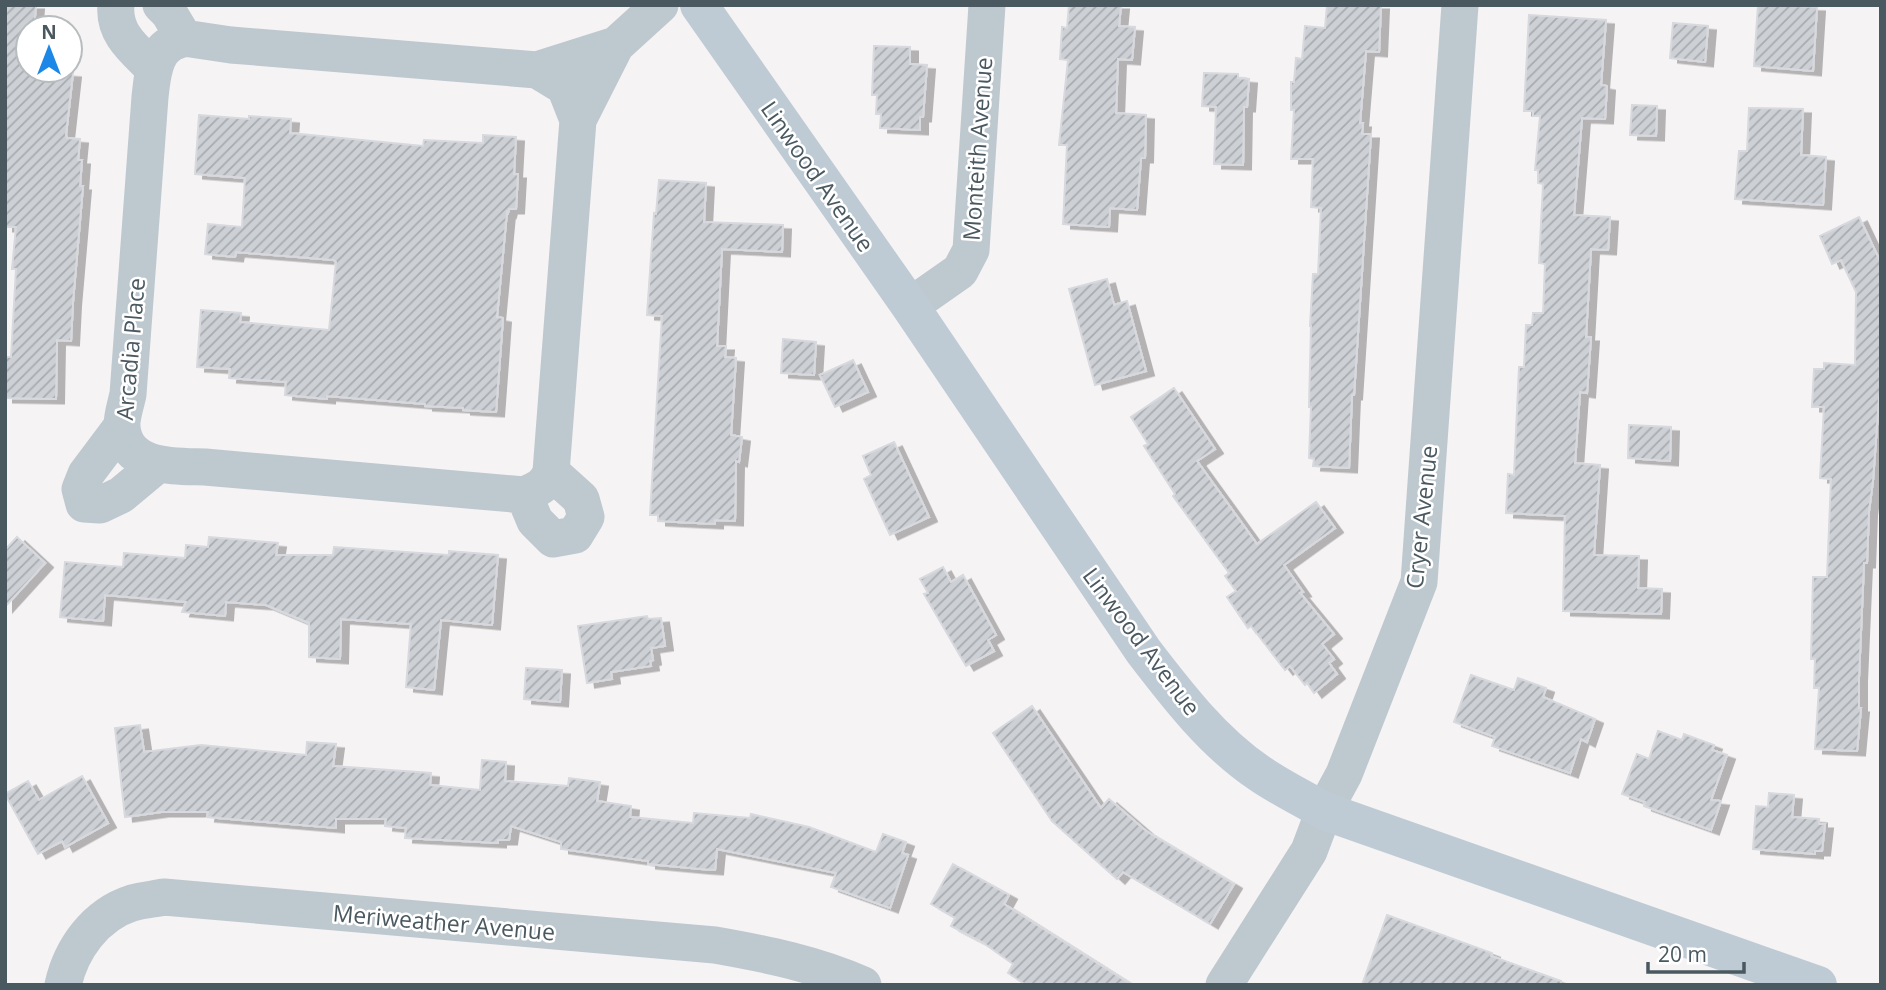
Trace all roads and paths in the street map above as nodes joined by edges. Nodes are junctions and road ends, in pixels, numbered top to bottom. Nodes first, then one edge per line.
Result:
1 (116, 5) edge
2 (161, 5) edge
3 (660, 5) edge
4 (698, 5) edge
5 (987, 5) edge
6 (1460, 5) edge
7 (184, 38) junction
8 (616, 45) junction
9 (154, 69) junction
10 (537, 70) junction
11 (578, 120) junction
12 (910, 306) junction
13 (122, 426) junction
14 (157, 465) junction
15 (1324, 811) junction
16 (63, 985) edge
17 (863, 985) edge
18 (1224, 985) edge
19 (1818, 985) edge

1 - 9 street
2 - 7 street
3 - 8 street
4 - 12 main road, Linwood Avenue
5 - 12 street, Monteith Avenue
6 - 15 street, Cryer Avenue
7 - 9 street, Arcadia Place
7 - 10 street
8 - 10 street
8 - 11 street
9 - 13 street, Arcadia Place
10 - 11 street
11 - 14 street
12 - 15 main road, Linwood Avenue
13 - 14 street, Arcadia Place
13 - 14 street
15 - 18 street, Cryer Avenue
15 - 19 main road, Linwood Avenue
16 - 17 street, Meriweather Avenue

